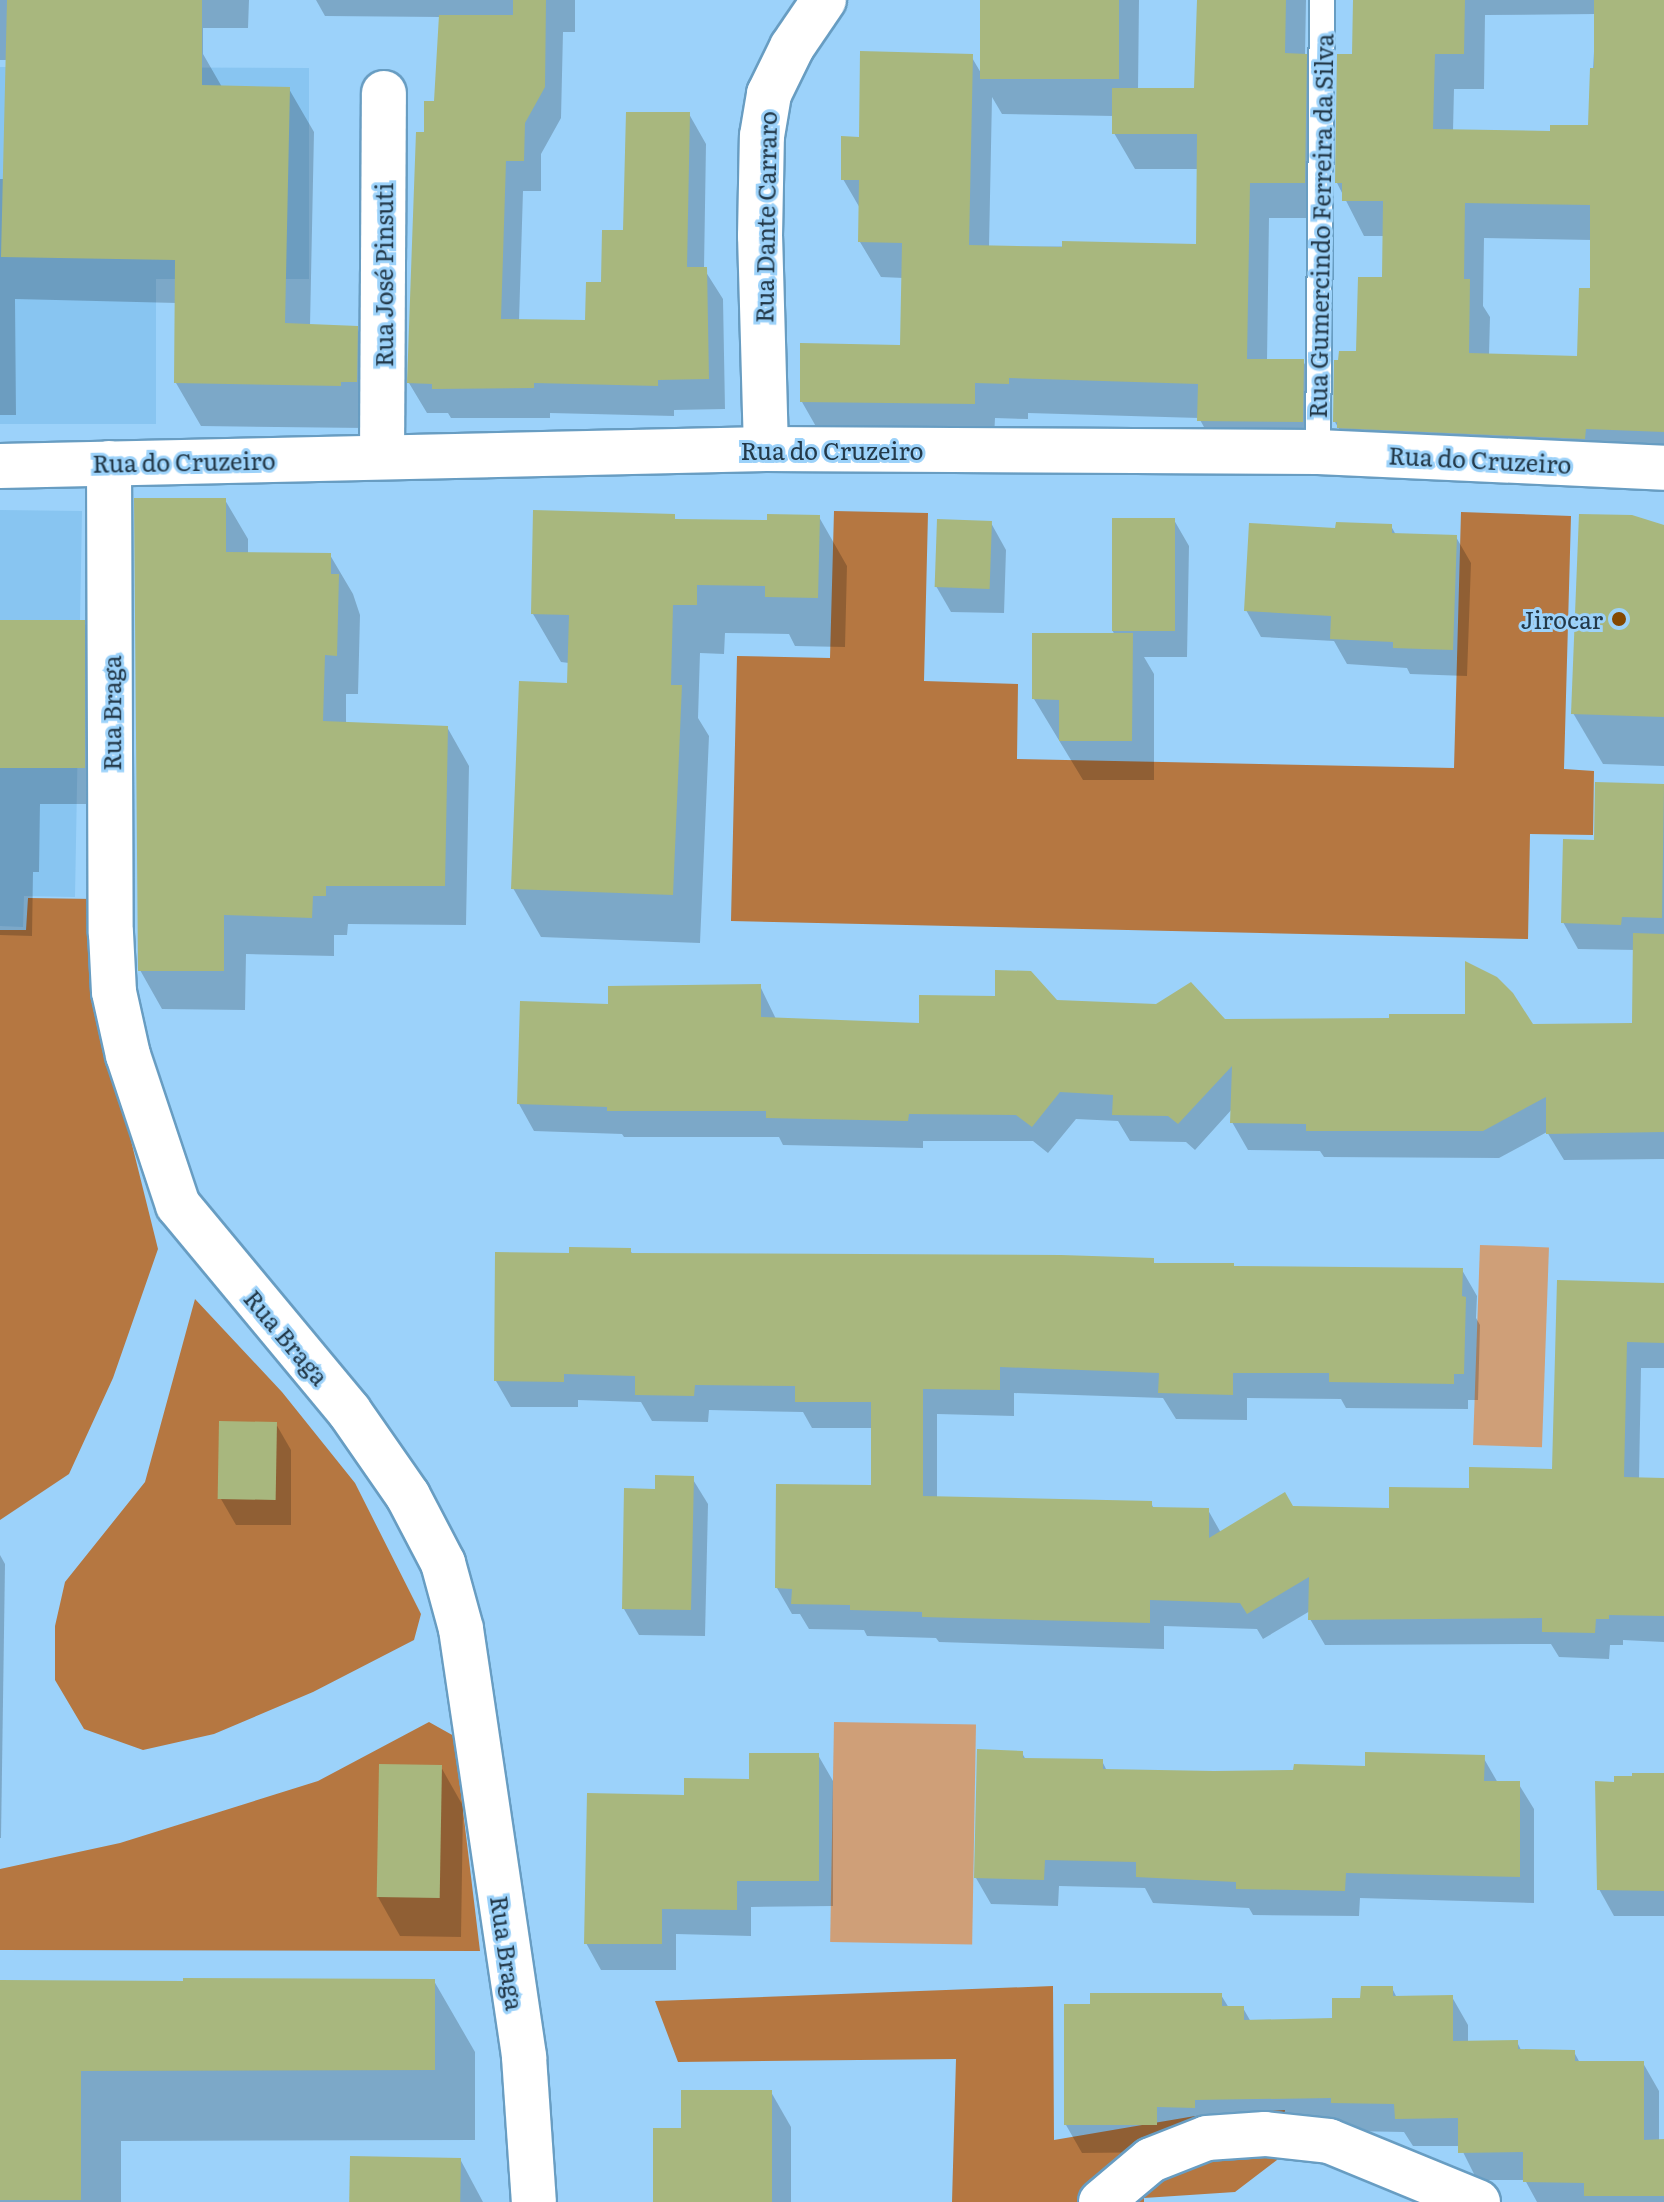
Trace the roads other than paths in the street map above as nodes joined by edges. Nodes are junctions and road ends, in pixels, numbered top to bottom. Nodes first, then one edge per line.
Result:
1 (824, 0) edge
2 (1322, 0) edge
3 (384, 93) dead end
4 (766, 449) junction
5 (1318, 452) junction
6 (382, 457) junction
7 (109, 463) junction
8 (0, 466) edge
9 (1664, 468) edge
10 (534, 2202) edge
11 (1101, 2202) edge
12 (1478, 2202) edge

1 - 4 street, Rua Dante Carraro
2 - 5 lane, Rua Gumercindo Ferreira da Silva
3 - 6 street, Rua José Pinsuti
4 - 5 street, Rua do Cruzeiro
4 - 6 street, Rua do Cruzeiro
5 - 9 street, Rua do Cruzeiro
6 - 7 street, Rua do Cruzeiro
7 - 8 street, Rua do Cruzeiro
7 - 10 street, Rua Braga
11 - 12 street

